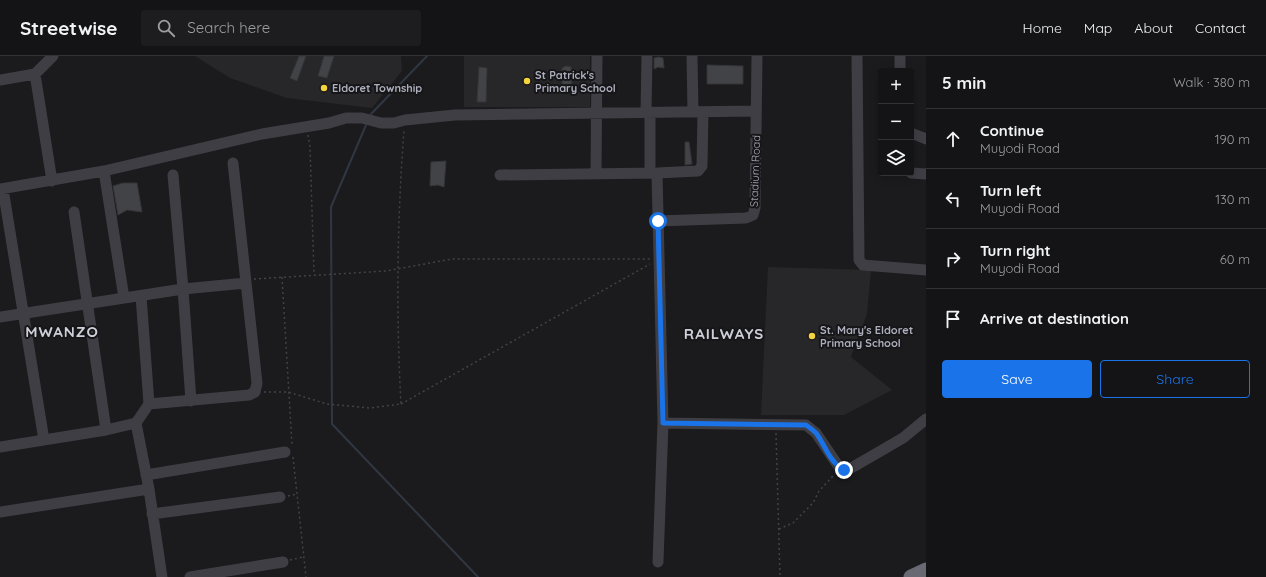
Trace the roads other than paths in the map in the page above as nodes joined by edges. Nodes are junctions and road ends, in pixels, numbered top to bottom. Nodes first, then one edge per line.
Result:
1 (53, 56) edge
2 (598, 56) edge
3 (646, 56) edge
4 (692, 56) edge
5 (757, 56) edge
6 (857, 56) edge
7 (900, 56) edge
8 (900, 68) edge
9 (35, 74) junction
10 (0, 80) edge
11 (756, 110) junction
12 (698, 112) junction
13 (648, 113) junction
14 (598, 114) junction
15 (914, 134) edge
16 (926, 139) edge
17 (233, 163) dead end
18 (104, 171) junction
19 (596, 173) junction
20 (654, 173) junction
21 (914, 173) edge
22 (926, 174) edge
23 (173, 175) dead end
24 (500, 175) dead end
25 (52, 181) junction
26 (2, 189) edge
27 (74, 212) dead end
28 (658, 221) junction
29 (926, 270) edge
30 (246, 282) junction
31 (183, 289) junction
32 (141, 296) junction
33 (124, 298) junction
34 (86, 304) junction
35 (22, 313) junction
36 (0, 317) edge
37 (191, 401) junction
38 (149, 404) junction
39 (926, 419) edge
40 (136, 423) junction
41 (663, 423) junction
42 (106, 430) junction
43 (44, 440) junction
44 (0, 447) edge
45 (285, 452) dead end
46 (146, 475) junction
47 (149, 489) junction
48 (280, 498) dead end
49 (0, 512) edge
50 (152, 514) junction
51 (283, 562) road end
52 (658, 562) dead end
53 (926, 570) edge
54 (162, 577) edge
55 (190, 577) edge
56 (911, 577) edge

1 - 9 street
2 - 14 street
3 - 13 street
4 - 12 street
5 - 11 street, Stadium Road
6 - 29 street
7 - 8 street
9 - 10 street
9 - 25 street
11 - 12 street
11 - 28 street, Stadium Road
12 - 13 street
12 - 20 street
13 - 14 street
13 - 20 street
14 - 18 street
14 - 19 street
15 - 16 street
17 - 30 street
18 - 25 street
18 - 33 street
19 - 20 street
19 - 24 street
20 - 28 street
21 - 22 street
23 - 31 street
25 - 26 street
26 - 35 street
27 - 34 street
28 - 41 street
30 - 31 street
30 - 37 street
31 - 32 street
31 - 37 street
32 - 33 street
32 - 38 street
33 - 34 street
34 - 35 street
34 - 42 street
35 - 36 street
35 - 43 street
37 - 38 street
38 - 40 street
39 - 41 street
40 - 42 street
40 - 46 street
41 - 52 street
42 - 43 street
43 - 44 street
45 - 46 street
46 - 47 street
47 - 49 street
47 - 50 street
48 - 50 street
50 - 54 street
51 - 55 street
53 - 56 highway

